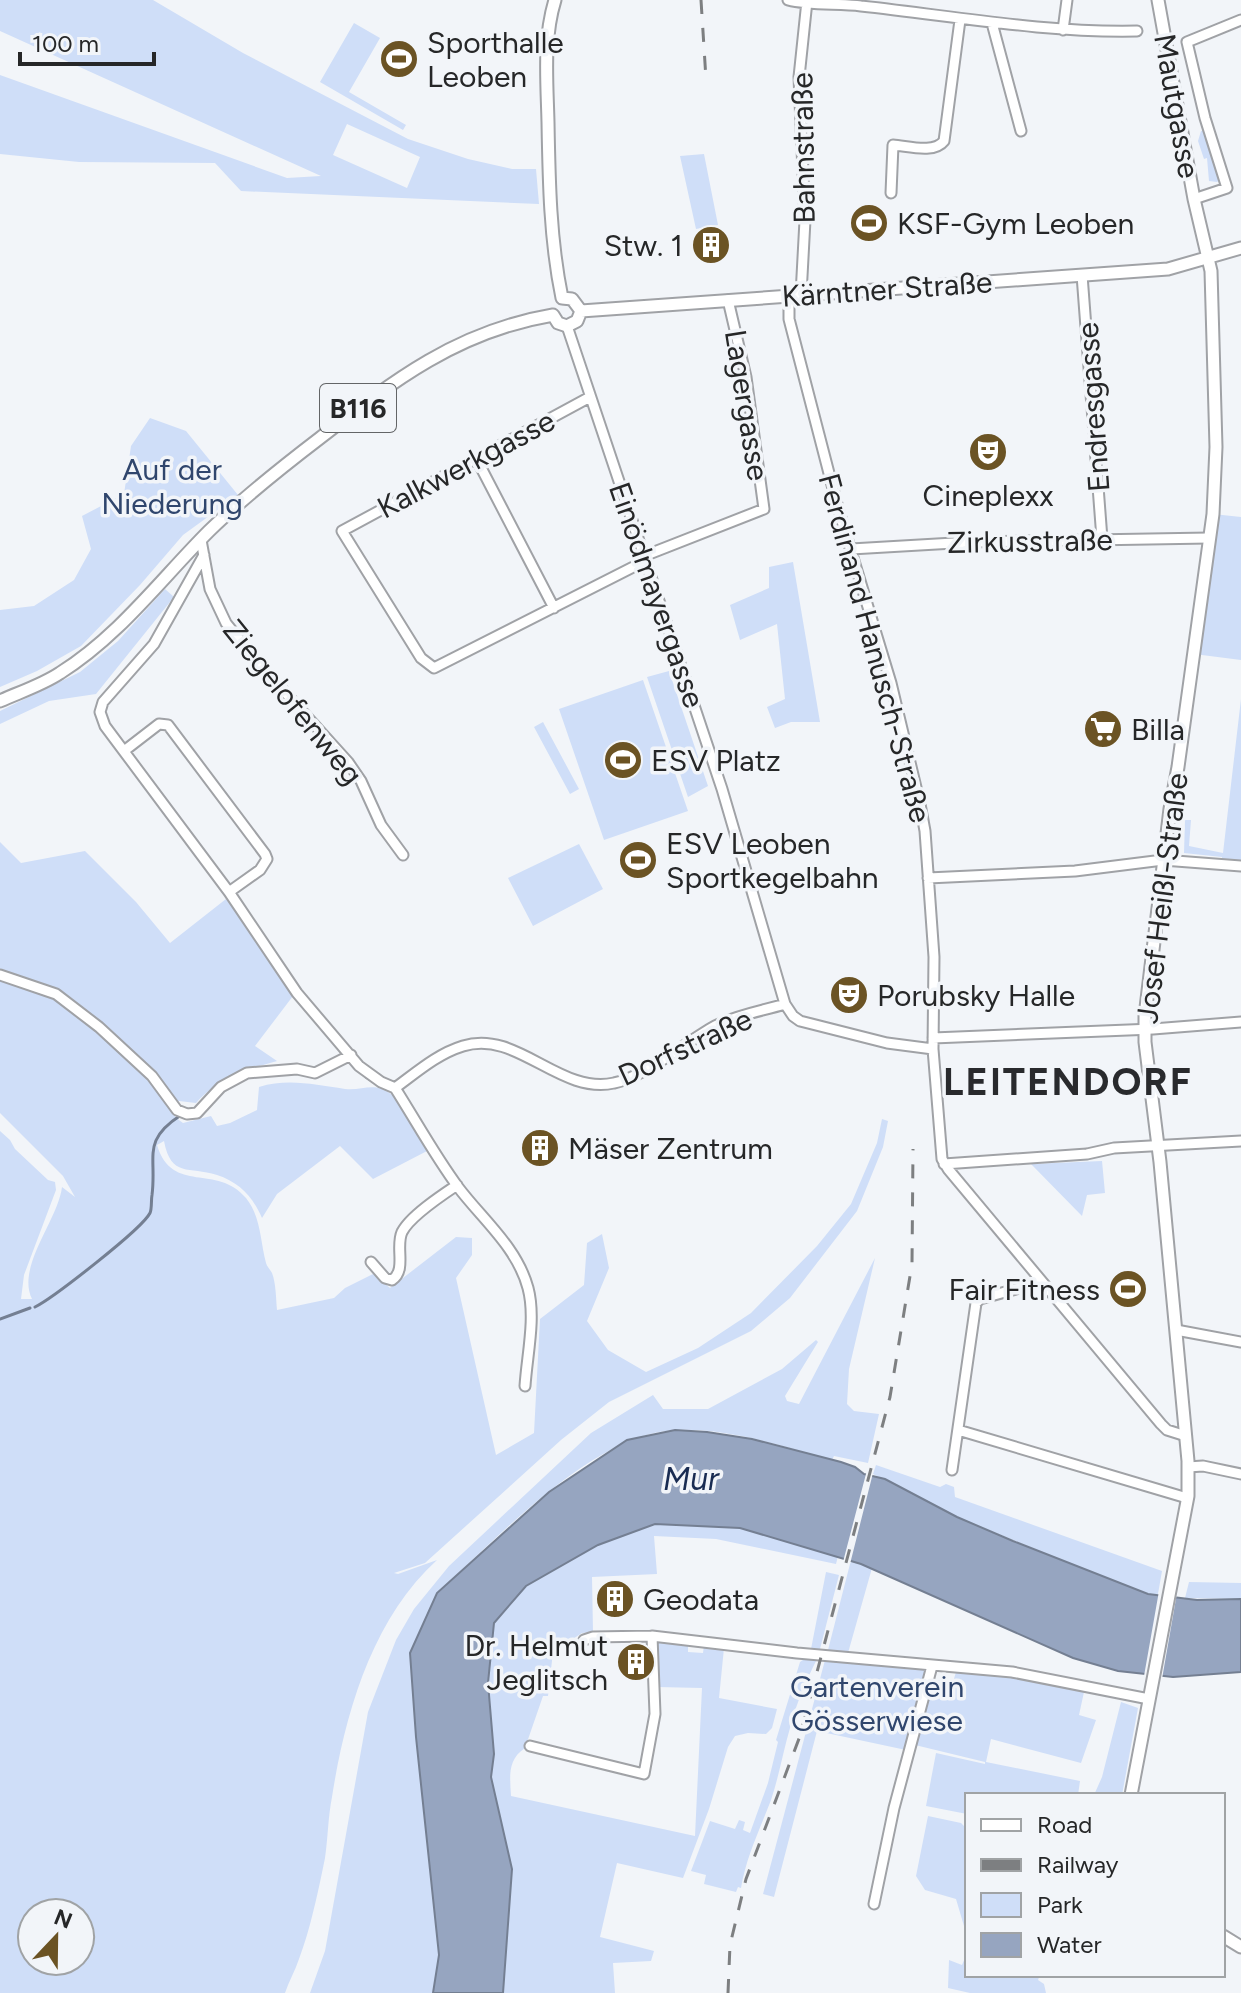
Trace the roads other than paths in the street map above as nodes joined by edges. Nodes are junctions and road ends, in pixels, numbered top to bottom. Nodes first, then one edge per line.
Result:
1 (555, 0) edge
2 (788, 0) edge
3 (1067, 0) edge
4 (1160, 0) edge
5 (807, 1) edge
6 (960, 20) junction
7 (1241, 20) edge
8 (992, 23) junction
9 (1063, 30) junction
10 (1137, 31) dead end
11 (1021, 131) dead end
12 (891, 193) dead end
13 (1194, 199) junction
14 (1241, 248) edge
15 (1209, 259) junction
16 (1082, 275) junction
17 (795, 296) junction
18 (562, 298) junction
19 (728, 300) junction
20 (581, 311) junction
21 (553, 315) junction
22 (567, 326) junction
23 (590, 397) junction
24 (476, 458) junction
25 (1209, 538) junction
26 (1102, 539) junction
27 (201, 540) junction
28 (851, 549) junction
29 (204, 555) junction
30 (644, 558) junction
31 (554, 608) junction
32 (0, 701) edge
33 (124, 751) junction
34 (403, 855) dead end
35 (1163, 860) junction
36 (1241, 866) edge
37 (928, 878) junction
38 (229, 892) junction
39 (0, 975) edge
40 (785, 1004) junction
41 (1241, 1022) edge
42 (1145, 1029) junction
43 (933, 1044) junction
44 (351, 1055) junction
45 (395, 1088) junction
46 (1241, 1141) edge
47 (1158, 1148) junction
48 (944, 1164) junction
49 (457, 1185) junction
50 (371, 1262) dead end
51 (1041, 1282) junction
52 (1176, 1330) junction
53 (1241, 1342) edge
54 (525, 1386) dead end
55 (958, 1430) junction
56 (1186, 1436) junction
57 (1188, 1467) junction
58 (952, 1470) dead end
59 (1241, 1474) edge
60 (1187, 1498) junction
61 (652, 1636) junction
62 (584, 1640) dead end
63 (932, 1666) junction
64 (1149, 1699) junction
65 (530, 1746) dead end
66 (1131, 1793) edge
67 (874, 1904) dead end

1 - 18 main road
2 - 5 street
3 - 9 street
4 - 13 main road, Mautgasse
5 - 6 street
5 - 17 street, Bahnstraße
6 - 8 street
6 - 12 street
7 - 13 street, Mautgasse
8 - 9 street
8 - 11 street
9 - 10 street
13 - 15 main road, Mautgasse
14 - 15 main road
15 - 16 main road, Kärntner Straße
15 - 25 main road, Josef Heißl-Straße
16 - 17 main road, Kärntner Straße
16 - 26 street, Endresgasse
17 - 19 main road, Kärntner Straße
17 - 28 street, Ferdinand Hanusch-Straße
18 - 20 main road
18 - 21 main road
19 - 20 main road, Kärntner Straße
19 - 30 street, Lagergasse
20 - 22 main road
21 - 22 main road
21 - 27 main road, B116
22 - 23 street, Einödmayergasse
23 - 24 street, Kalkwerkgasse
23 - 30 street, Einödmayergasse
24 - 31 street
24 - 31 street, Kalkwerkgasse
25 - 26 street, Zirkusstraße
25 - 35 main road, Josef Heißl-Straße
26 - 28 street, Zirkusstraße
27 - 29 street, Ziegelofenweg
27 - 32 main road, B116
28 - 37 street, Ferdinand Hanusch-Straße
29 - 33 street
29 - 34 street, Ziegelofenweg
30 - 31 street
30 - 40 street, Einödmayergasse
33 - 38 street
33 - 38 street
35 - 36 street
35 - 37 street
35 - 42 main road, Josef Heißl-Straße
37 - 43 street, Ferdinand Hanusch-Straße
38 - 44 street
39 - 44 street
40 - 43 street, Dorfstraße
40 - 45 street, Dorfstraße
41 - 42 street, Dorfstraße
42 - 43 street, Dorfstraße
42 - 47 main road, Josef Heißl-Straße
43 - 48 street, Ferdinand Hanusch-Straße
44 - 45 street
45 - 49 street
46 - 47 street
47 - 48 street
47 - 52 main road, Josef Heißl-Straße
48 - 51 street
49 - 50 street
49 - 54 street
51 - 55 street
51 - 56 street
52 - 53 street
52 - 56 main road, Josef Heißl-Straße
55 - 58 street
55 - 60 street
56 - 57 main road, Josef Heißl-Straße
57 - 59 street
57 - 60 main road, Josef Heißl-Straße
60 - 64 main road, Josef Heißl-Straße
61 - 62 street
61 - 63 street
61 - 65 street
63 - 64 street
63 - 67 street
64 - 66 main road, Josef Heißl-Straße

